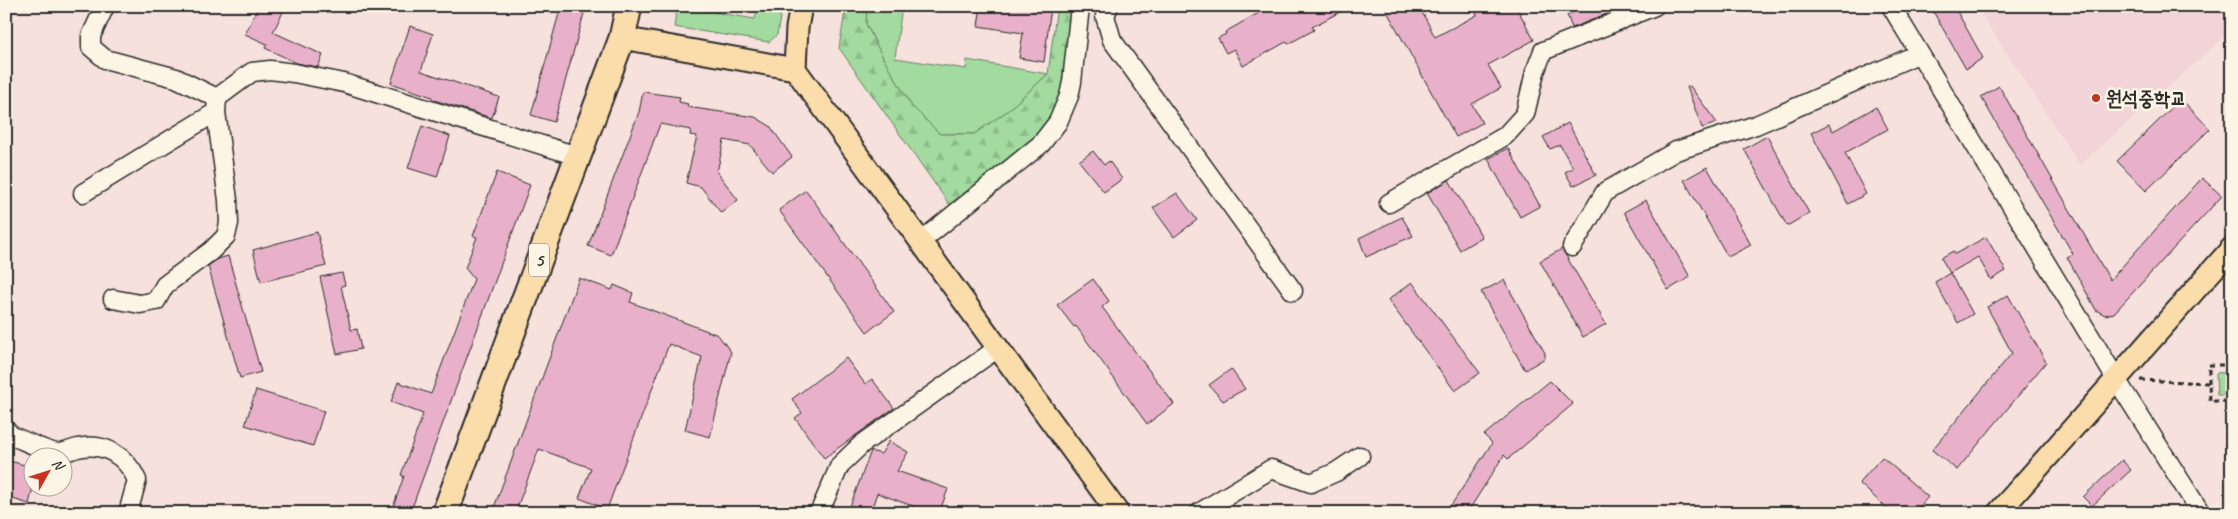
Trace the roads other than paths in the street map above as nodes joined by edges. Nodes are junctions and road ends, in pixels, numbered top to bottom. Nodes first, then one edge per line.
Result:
1 (105, 6) edge
2 (629, 6) edge
3 (800, 6) edge
4 (1080, 6) edge
5 (1109, 6) edge
6 (1655, 6) edge
7 (1891, 6) edge
8 (622, 38) junction
9 (1918, 54) junction
10 (795, 69) junction
11 (216, 105) junction
12 (577, 156) junction
13 (83, 193) dead end
14 (1389, 203) dead end
15 (920, 242) junction
16 (1572, 247) dead end
17 (2232, 248) edge
18 (1293, 291) dead end
19 (113, 299) dead end
20 (998, 348) junction
21 (2116, 379) junction
22 (6, 430) edge
23 (1360, 456) dead end
24 (128, 513) edge
25 (445, 513) edge
26 (819, 513) edge
27 (1118, 513) edge
28 (1199, 513) edge
29 (1998, 513) edge
30 (2201, 513) edge

1 - 11 street
2 - 8 highway, 5
3 - 10 main road
4 - 15 street
5 - 18 street
6 - 14 street
7 - 9 street
8 - 10 main road
8 - 12 highway, 5
9 - 16 street
9 - 21 street
10 - 15 main road
11 - 12 street
11 - 13 street
11 - 19 street
12 - 25 highway, 5
15 - 20 main road
17 - 21 main road
20 - 26 street
20 - 27 main road
21 - 29 main road
21 - 30 street
22 - 24 street
23 - 28 street

